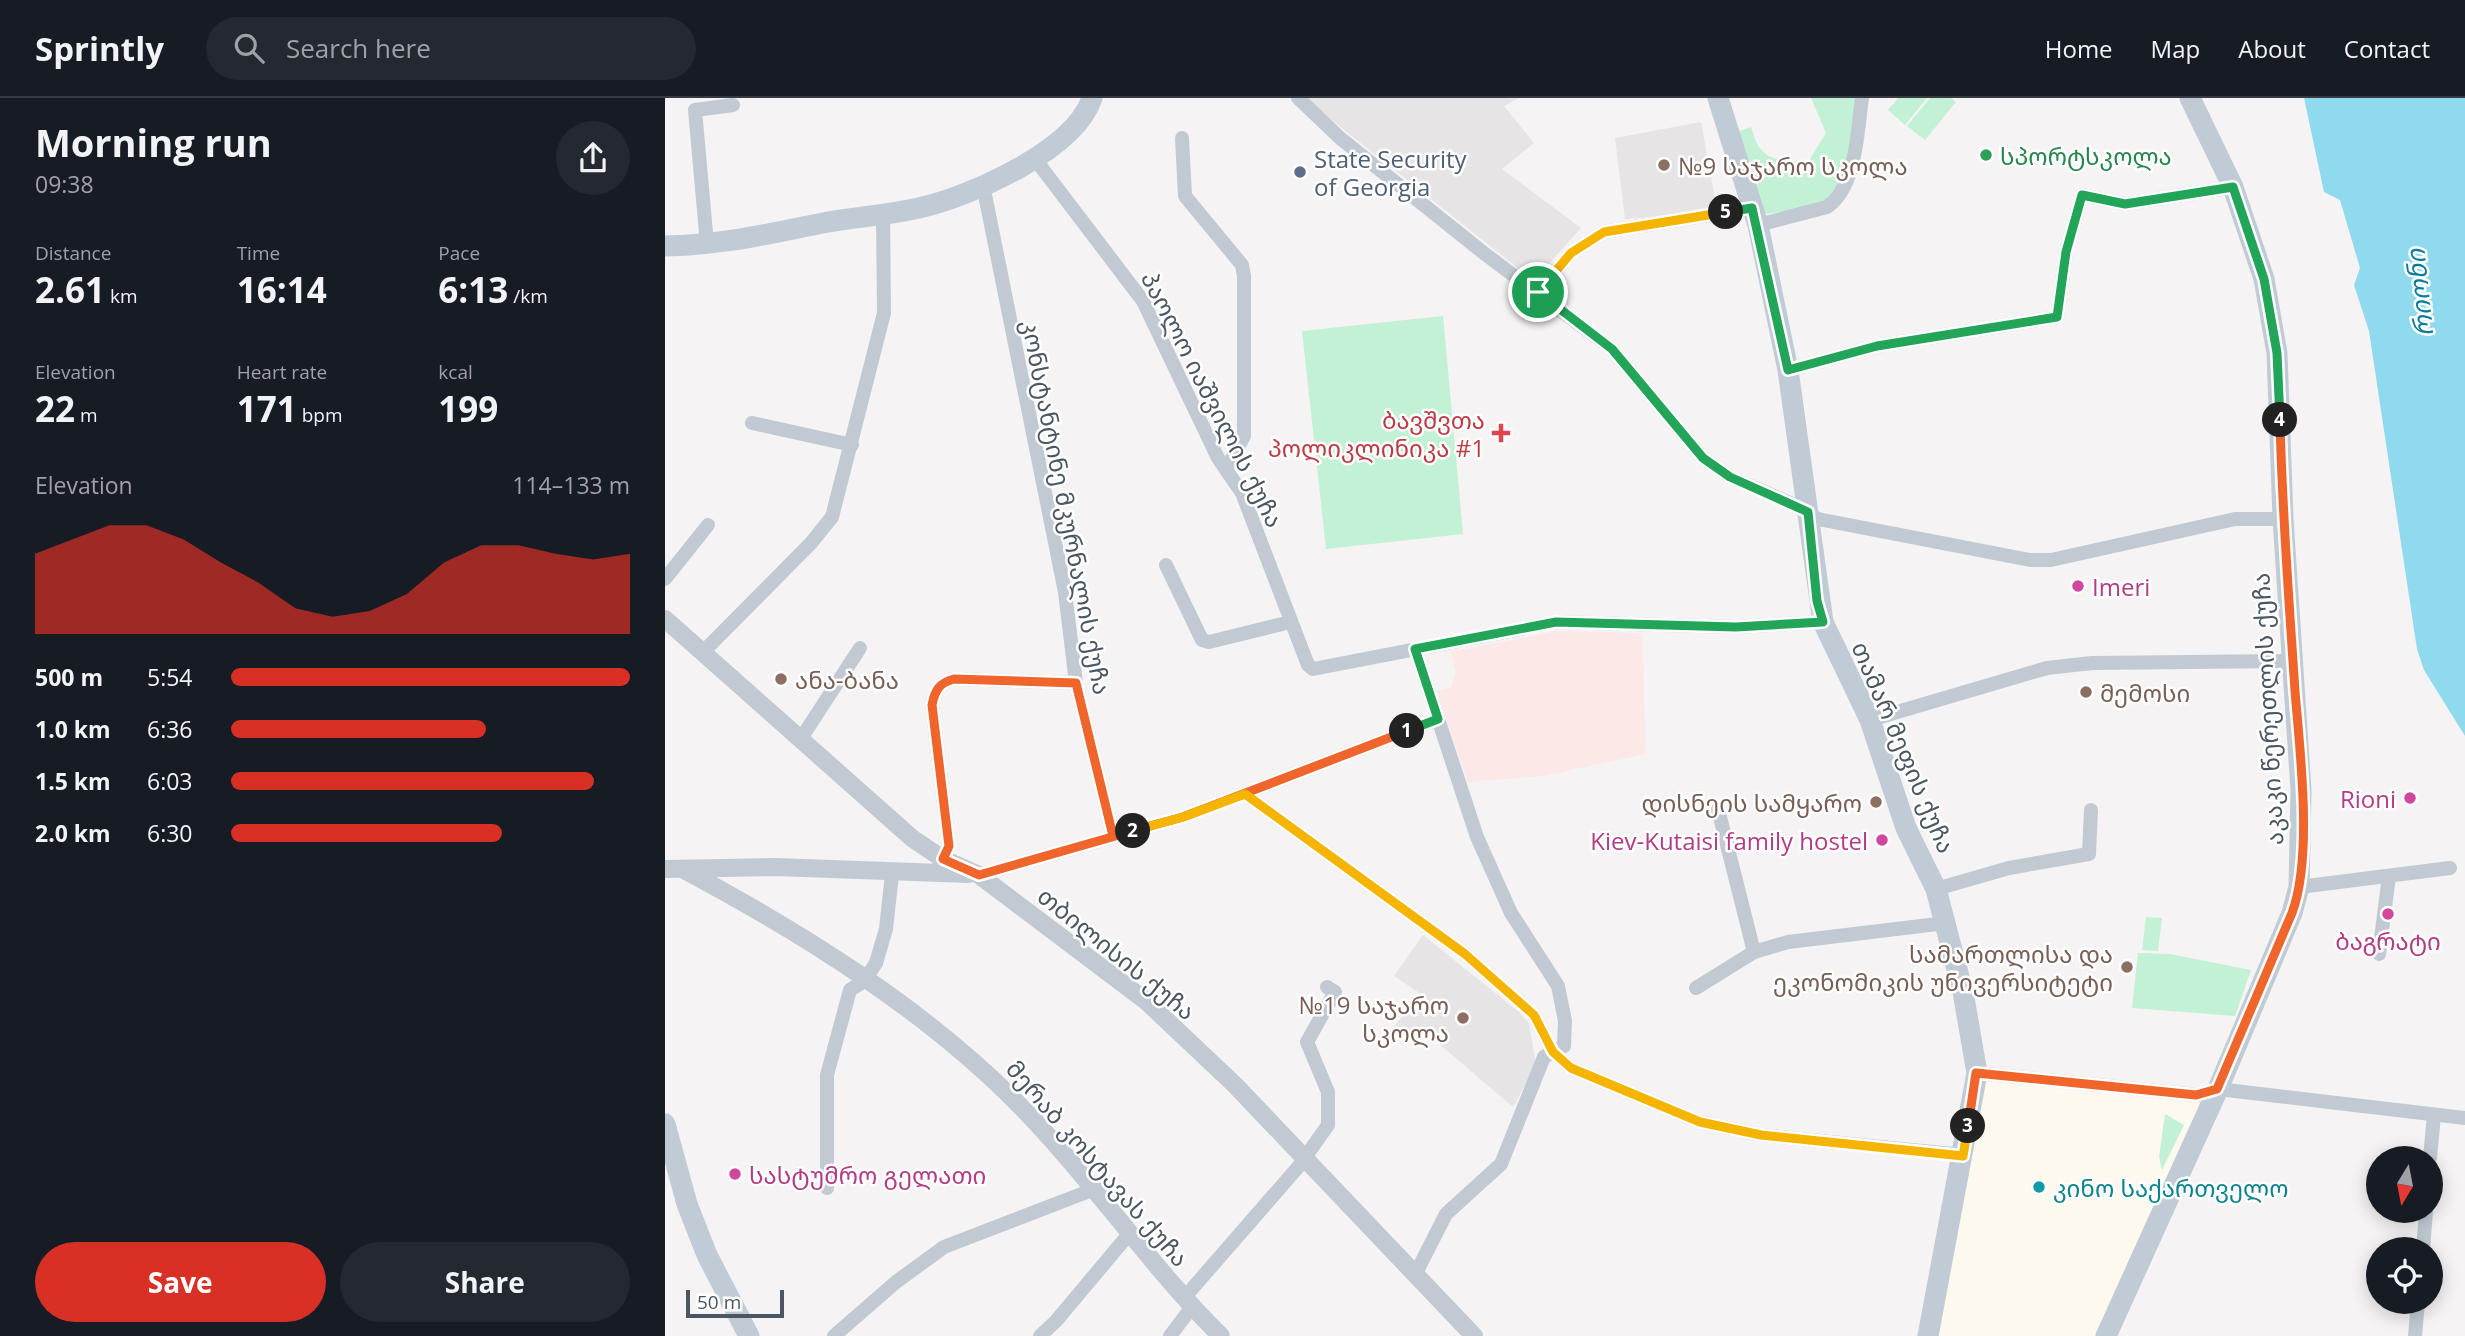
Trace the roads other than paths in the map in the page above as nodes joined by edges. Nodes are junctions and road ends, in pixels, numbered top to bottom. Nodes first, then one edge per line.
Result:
1 (1092, 98) edge
2 (1299, 98) edge
3 (1718, 98) edge
4 (1862, 98) edge
5 (2190, 98) edge
6 (733, 104) dead end
7 (1182, 138) dead end
8 (1035, 159) junction
9 (983, 185) junction
10 (2233, 187) junction
11 (883, 213) junction
12 (1755, 217) junction
13 (707, 244) junction
14 (666, 247) edge
15 (1538, 292) junction
16 (1788, 370) junction
17 (752, 424) dead end
18 (852, 445) junction
19 (1227, 468) junction
20 (1808, 512) junction
21 (2283, 519) junction
22 (708, 526) dead end
23 (1166, 565) dead end
24 (665, 579) edge
25 (665, 619) edge
26 (1290, 622) junction
27 (1823, 622) junction
28 (860, 648) dead end
29 (1415, 649) junction
30 (702, 653) junction
31 (2293, 661) junction
32 (1076, 683) junction
33 (1438, 719) junction
34 (1870, 720) junction
35 (800, 740) junction
36 (1245, 794) junction
37 (1718, 809) dead end
38 (2091, 810) dead end
39 (1113, 836) junction
40 (939, 866) junction
41 (2450, 868) dead end
42 (665, 869) edge
43 (686, 871) junction
44 (891, 874) junction
45 (979, 875) junction
46 (2389, 876) junction
47 (2299, 887) junction
48 (1936, 889) junction
49 (2386, 901) dead end
50 (1946, 923) junction
51 (1754, 952) junction
52 (864, 981) junction
53 (1327, 987) dead end
54 (1696, 988) dead end
55 (1553, 1052) junction
56 (1976, 1073) junction
57 (2217, 1089) junction
58 (2434, 1115) junction
59 (2465, 1118) edge
60 (665, 1124) edge
61 (2431, 1146) edge
62 (1963, 1156) junction
63 (1305, 1157) junction
64 (827, 1188) dead end
65 (1092, 1190) junction
66 (1129, 1234) junction
67 (1415, 1275) junction
68 (1188, 1303) junction
69 (2417, 1314) edge
70 (749, 1336) edge
71 (834, 1336) edge
72 (1040, 1336) edge
73 (1170, 1336) edge
74 (1221, 1336) edge
75 (1474, 1336) edge
76 (1928, 1336) edge
77 (2106, 1336) edge
78 (2415, 1336) edge

1 - 8 main road
2 - 15 street
3 - 12 main road, თამარ მეფის ქუჩა
4 - 12 street
5 - 10 main road, აკაკი წერეთლის ქუჩა
6 - 13 street
7 - 19 street
8 - 9 main road
8 - 19 street, პაოლო იაშვილის ქუჩა
9 - 11 main road
9 - 32 street, კონსტანტინე მკურნალის ქუჩა
10 - 16 street
10 - 21 main road, აკაკი წერეთლის ქუჩა
11 - 13 main road
11 - 18 street
12 - 15 street
12 - 16 main road, თამარ მეფის ქუჩა
13 - 14 main road
15 - 20 street
16 - 20 main road, თამარ მეფის ქუჩა
17 - 18 street
18 - 30 street
19 - 26 street, პაოლო იაშვილის ქუჩა
20 - 21 street
20 - 27 main road, თამარ მეფის ქუჩა
21 - 31 main road, აკაკი წერეთლის ქუჩა
22 - 24 street
23 - 26 street
25 - 30 street
26 - 29 street, პაოლო იაშვილის ქუჩა
27 - 29 street, პაოლო იაშვილის ქუჩა
27 - 34 main road, თამარ მეფის ქუჩა
28 - 35 street
29 - 33 street
30 - 35 street
31 - 34 street
31 - 47 main road, აკაკი წერეთლის ქუჩა
32 - 39 street, კონსტანტინე მკურნალის ქუჩა
32 - 40 street
33 - 36 street
33 - 55 street
34 - 48 main road, თამარ მეფის ქუჩა
35 - 40 street
36 - 39 street
36 - 55 street
37 - 51 street
38 - 48 street
39 - 45 street
40 - 44 street
40 - 45 street
41 - 46 street
42 - 43 street
43 - 44 street
43 - 52 street, მერაბ კოსტავას ქუჩა
44 - 52 street
45 - 63 street, თბილისის ქუჩა
46 - 47 street
46 - 49 street
47 - 57 main road, აკაკი წერეთლის ქუჩა
48 - 50 main road, თამარ მეფის ქუჩა
50 - 51 street
50 - 56 main road, თამარ მეფის ქუჩა
51 - 54 street
52 - 64 street
52 - 65 street, მერაბ კოსტავას ქუჩა
53 - 63 street
55 - 62 street
55 - 67 street
56 - 57 street
56 - 62 main road, თამარ მეფის ქუჩა
57 - 58 street
57 - 77 main road, აკაკი წერეთლის ქუჩა
58 - 59 street
58 - 61 street
60 - 70 main road
62 - 76 main road, თამარ მეფის ქუჩა
63 - 67 street, თბილისის ქუჩა
63 - 68 street
65 - 66 street, მერაბ კოსტავას ქუჩა
65 - 71 street
66 - 68 street, მერაბ კოსტავას ქუჩა
66 - 72 street
67 - 75 street, თბილისის ქუჩა
68 - 73 street
68 - 74 street, მერაბ კოსტავას ქუჩა
69 - 78 street

